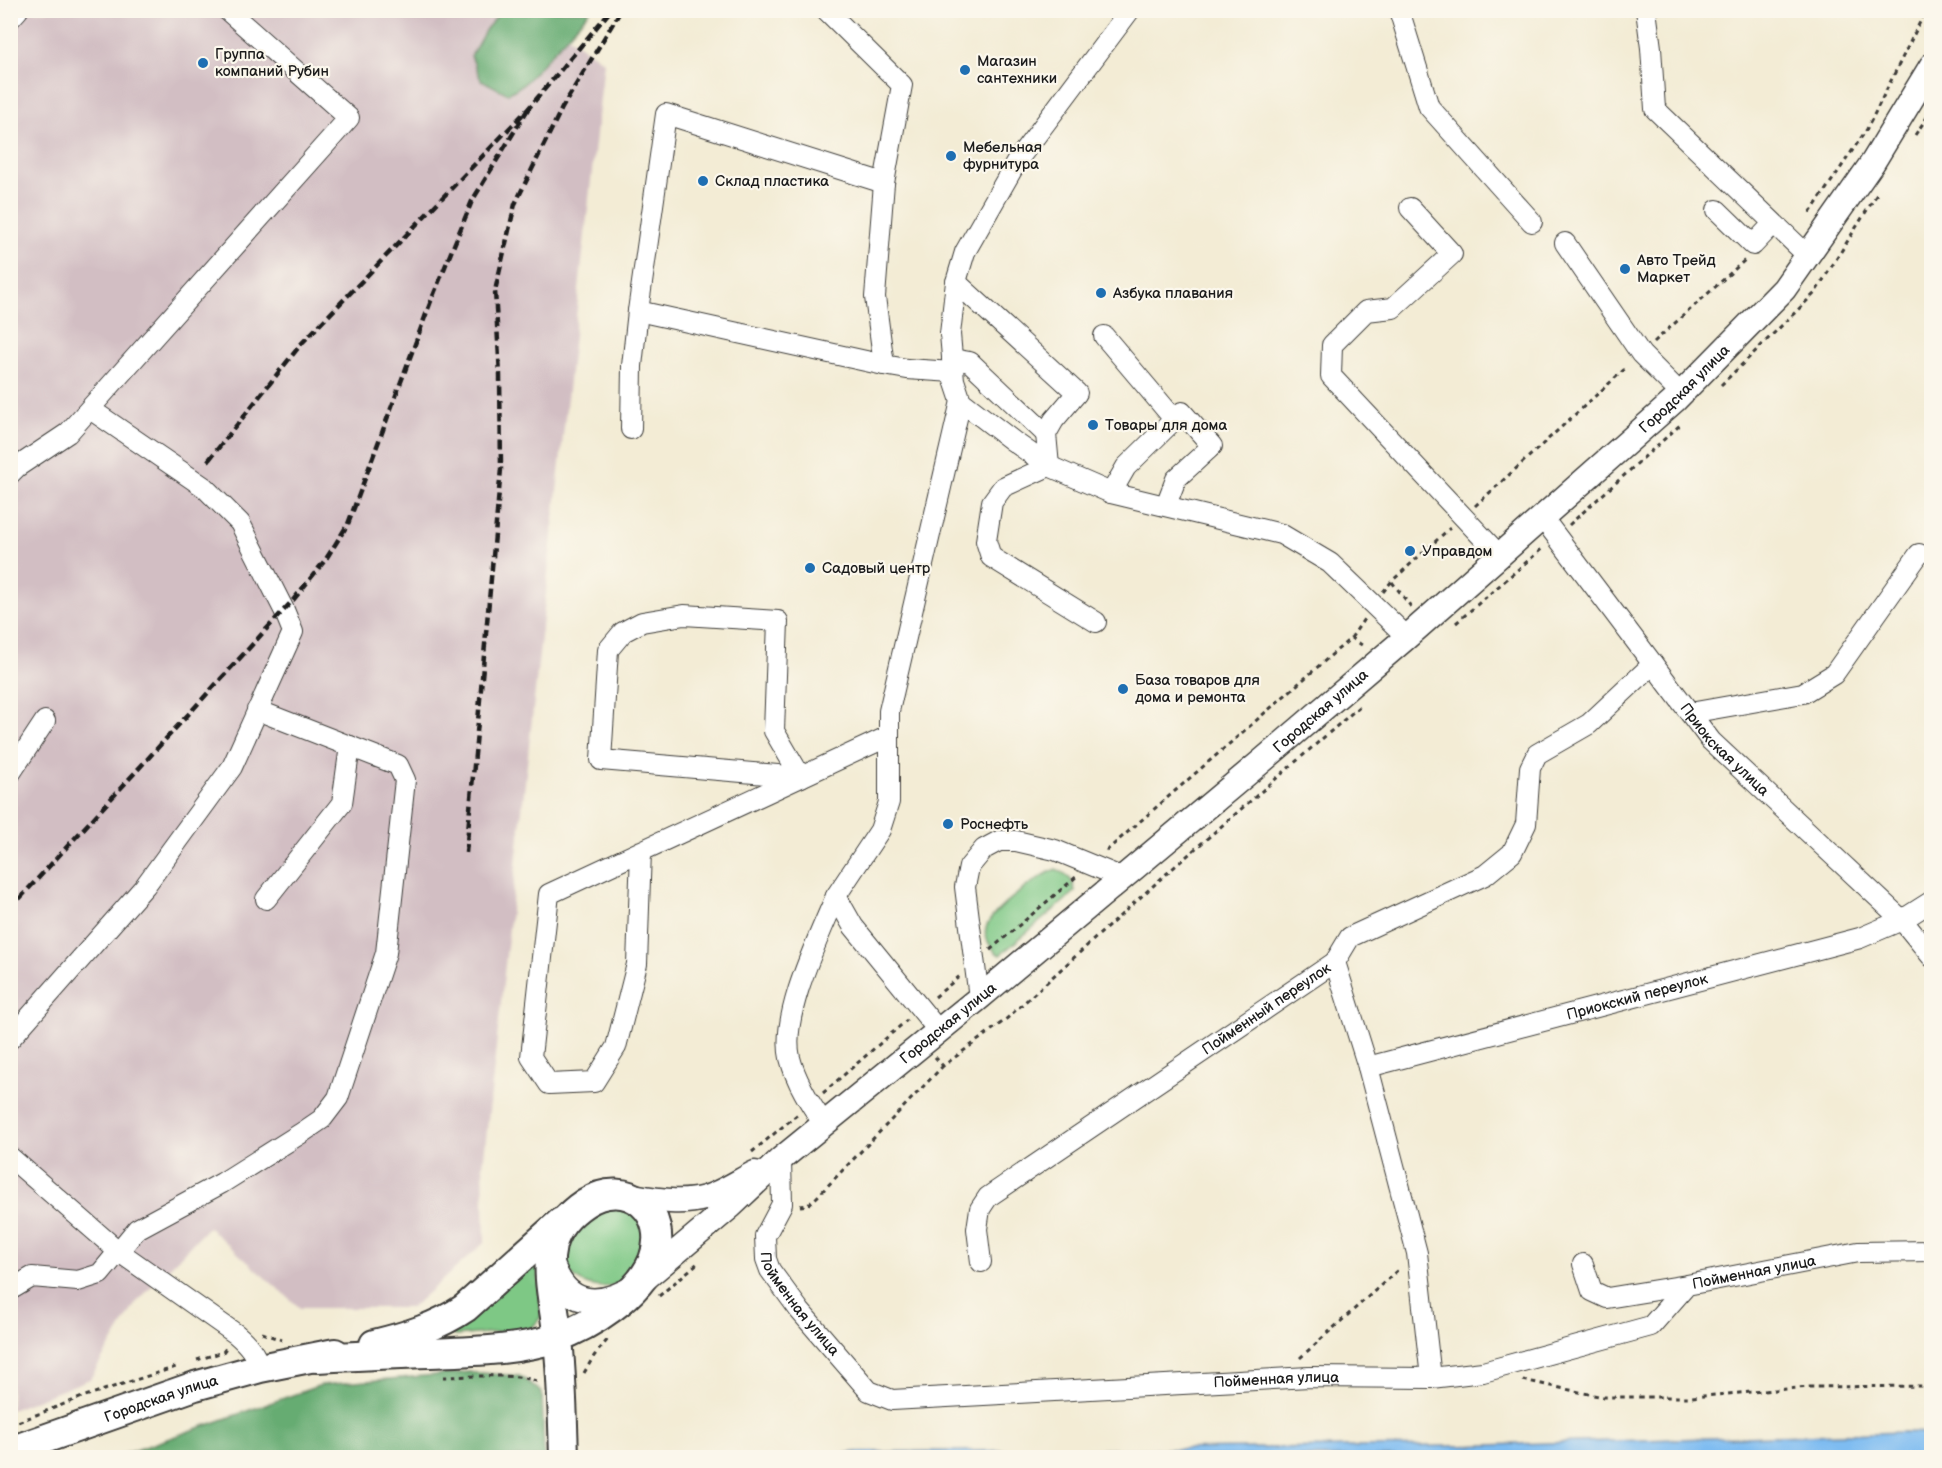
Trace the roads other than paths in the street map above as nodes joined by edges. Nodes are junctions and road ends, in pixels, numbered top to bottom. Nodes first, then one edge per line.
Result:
1 (18, 10) edge
2 (227, 10) edge
3 (826, 10) edge
4 (1130, 10) edge
5 (1399, 10) edge
6 (1646, 10) edge
7 (10, 19) edge
8 (1932, 65) edge
9 (884, 183) junction
10 (1410, 208) dead end
11 (1717, 210) dead end
12 (1532, 222) dead end
13 (1773, 224) junction
14 (1565, 243) dead end
15 (1808, 256) junction
16 (956, 282) junction
17 (638, 311) junction
18 (1104, 336) dead end
19 (884, 365) junction
20 (953, 366) junction
21 (1681, 394) junction
22 (961, 401) junction
23 (90, 409) junction
24 (1174, 419) junction
25 (631, 429) dead end
26 (1047, 434) junction
27 (1049, 466) junction
28 (10, 474) edge
29 (1111, 493) junction
30 (1166, 505) junction
31 (1542, 517) junction
32 (1919, 554) dead end
33 (1499, 555) junction
34 (1096, 622) dead end
35 (1407, 637) junction
36 (1653, 664) junction
37 (257, 710) junction
38 (1690, 713) junction
39 (45, 721) dead end
40 (889, 736) junction
41 (350, 746) junction
42 (10, 774) edge
43 (801, 777) junction
44 (641, 851) junction
45 (1123, 878) junction
46 (836, 896) junction
47 (266, 899) dead end
48 (1932, 901) edge
49 (1902, 920) junction
50 (1932, 957) edge
51 (1335, 962) junction
52 (979, 998) junction
53 (938, 1030) junction
54 (10, 1039) edge
55 (1368, 1067) junction
56 (817, 1114) junction
57 (10, 1157) edge
58 (781, 1159) junction
59 (622, 1195) junction
60 (567, 1217) junction
61 (118, 1251) junction
62 (1932, 1251) edge
63 (550, 1260) junction
64 (981, 1262) dead end
65 (1583, 1264) dead end
66 (1687, 1285) junction
67 (636, 1286) junction
68 (10, 1290) edge
69 (606, 1312) junction
70 (558, 1337) junction
71 (473, 1351) junction
72 (316, 1358) junction
73 (260, 1368) junction
74 (1431, 1378) junction
75 (555, 1392) junction
76 (10, 1451) edge
77 (564, 1458) edge

1 - 7 street
2 - 23 street
3 - 9 street
4 - 16 street
5 - 12 street
6 - 13 street
8 - 15 main road, Городская улица
9 - 17 street
9 - 19 street
10 - 33 street
11 - 13 street
13 - 15 street
14 - 21 street
15 - 21 main road, Городская улица
16 - 20 street
16 - 26 street
17 - 19 street
17 - 25 street
18 - 24 street
19 - 20 street
20 - 22 street
20 - 26 street
21 - 31 main road, Городская улица
22 - 27 street
22 - 40 street
23 - 28 street
23 - 37 street
24 - 29 street
24 - 30 street
26 - 27 street
27 - 29 street
27 - 34 street
29 - 30 street
30 - 35 street
31 - 33 main road, Городская улица
31 - 36 street, Приокская улица
32 - 38 street
33 - 35 main road, Городская улица
35 - 45 main road, Городская улица
36 - 38 street, Приокская улица
36 - 51 street, Пойменный переулок
37 - 41 street
37 - 54 street
38 - 49 street, Приокская улица
39 - 42 street
40 - 43 street
40 - 46 street
41 - 47 street
41 - 61 street
43 - 43 street
43 - 44 street
44 - 44 street
45 - 52 main road, Городская улица
45 - 52 street
46 - 53 street
46 - 56 street
48 - 49 street, Приокский переулок
49 - 50 street, Приокская улица
49 - 55 street, Приокский переулок
51 - 55 street
51 - 64 street, Пойменный переулок
52 - 53 main road, Городская улица
53 - 56 main road, Городская улица
55 - 74 street
56 - 58 main road, Городская улица
57 - 61 street
58 - 59 main road
58 - 67 main road, Городская улица
58 - 74 street, Пойменная улица
59 - 60 highway
59 - 67 highway
60 - 63 highway
60 - 72 highway
61 - 68 street
61 - 73 street
62 - 66 street, Пойменная улица
63 - 67 main road
63 - 70 highway
65 - 66 street
66 - 74 street, Пойменная улица
67 - 69 highway
69 - 70 highway
69 - 75 highway
70 - 71 highway
70 - 75 highway
71 - 72 highway
71 - 75 highway
72 - 73 highway, Городская улица
73 - 76 highway, Городская улица
75 - 77 highway

